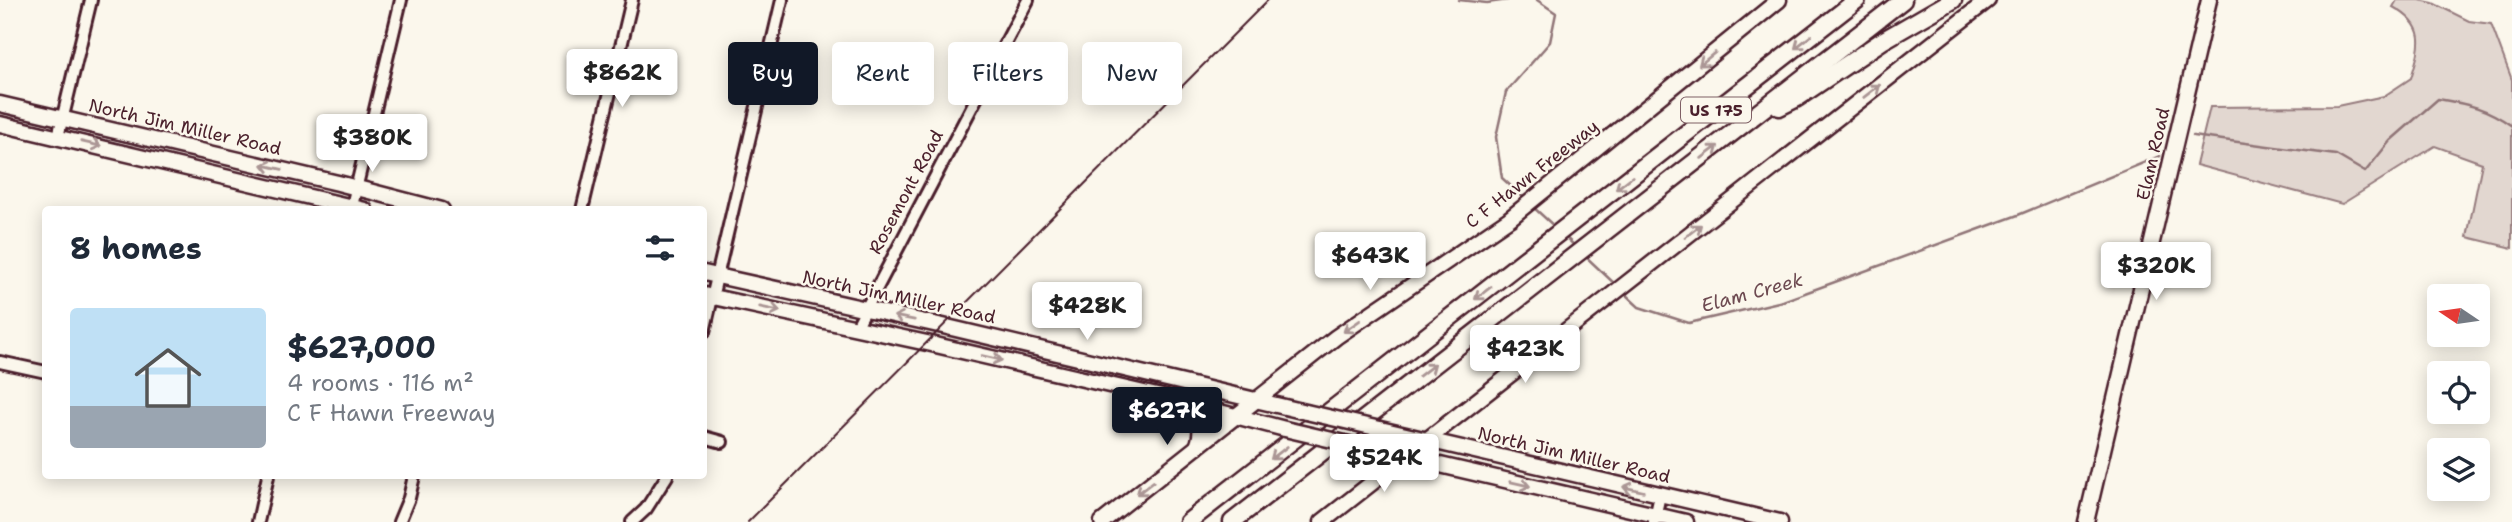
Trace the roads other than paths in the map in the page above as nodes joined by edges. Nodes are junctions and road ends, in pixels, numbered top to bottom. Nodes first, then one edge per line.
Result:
1 (91, 0) edge
2 (401, 0) edge
3 (632, 0) edge
4 (782, 0) edge
5 (1028, 0) edge
6 (1779, 0) edge
7 (1857, 0) edge
8 (1903, 0) edge
9 (1952, 0) edge
10 (1988, 0) edge
11 (2209, 0) edge
12 (0, 104) edge
13 (61, 117) junction
14 (1748, 122) junction
15 (0, 124) edge
16 (58, 137) junction
17 (338, 183) junction
18 (356, 188) junction
19 (333, 206) edge
20 (358, 206) edge
21 (426, 206) edge
22 (583, 206) edge
23 (710, 275) edge
24 (708, 296) edge
25 (865, 310) junction
26 (856, 328) junction
27 (0, 362) edge
28 (42, 371) edge
29 (1171, 399) junction
30 (1255, 400) junction
31 (1235, 417) junction
32 (707, 438) edge
33 (1426, 440) junction
34 (722, 442) dead end
35 (1196, 447) junction
36 (1492, 455) junction
37 (1403, 456) junction
38 (1571, 475) junction
39 (1489, 477) junction
40 (267, 479) edge
41 (413, 479) edge
42 (665, 479) edge
43 (1566, 494) junction
44 (1660, 495) junction
45 (1654, 519) edge
46 (258, 522) edge
47 (399, 522) edge
48 (632, 522) edge
49 (1102, 522) edge
50 (1188, 522) edge
51 (1232, 522) edge
52 (1322, 522) edge
53 (1686, 522) edge
54 (1780, 522) edge
55 (2086, 522) edge

1 - 13 street
2 - 18 street
3 - 22 street
4 - 23 street
5 - 25 street, Rosemont Road
6 -> 30 main road, C F Hawn Freeway
7 -> 50 highway, US 175
8 - 14 highway, US 175
9 - 14 highway
33 -> 10 main road
11 - 55 main road, Elam Road
12 - 13 main road, North Jim Miller Road
13 - 16 street
17 -> 13 main road, North Jim Miller Road
51 -> 14 highway, US 175
15 - 16 main road
16 -> 19 main road
17 - 18 main road, North Jim Miller Road
17 - 19 street
18 - 20 street
18 - 21 main road, North Jim Miller Road
23 - 24 street
23 - 25 main road, North Jim Miller Road
24 -> 26 main road
25 - 26 street, Rosemont Road
30 -> 25 main road, North Jim Miller Road
26 -> 29 main road
27 - 28 street
29 - 31 main road
29 - 35 main road
30 - 31 main road, C F Hawn Freeway
30 - 33 main road, North Jim Miller Road, bridge
31 - 35 main road, C F Hawn Freeway
31 - 37 main road, bridge
32 - 34 street
33 - 36 main road, North Jim Miller Road
33 - 37 main road
35 -> 49 main road, C F Hawn Freeway
36 - 38 main road, North Jim Miller Road
36 - 39 main road
37 - 39 main road
37 - 52 main road
38 - 43 main road
44 -> 38 main road, North Jim Miller Road
39 -> 43 main road
40 - 46 street
41 - 47 street
42 - 48 street
43 - 45 main road
44 - 45 street
44 - 54 main road, North Jim Miller Road
45 - 53 main road

